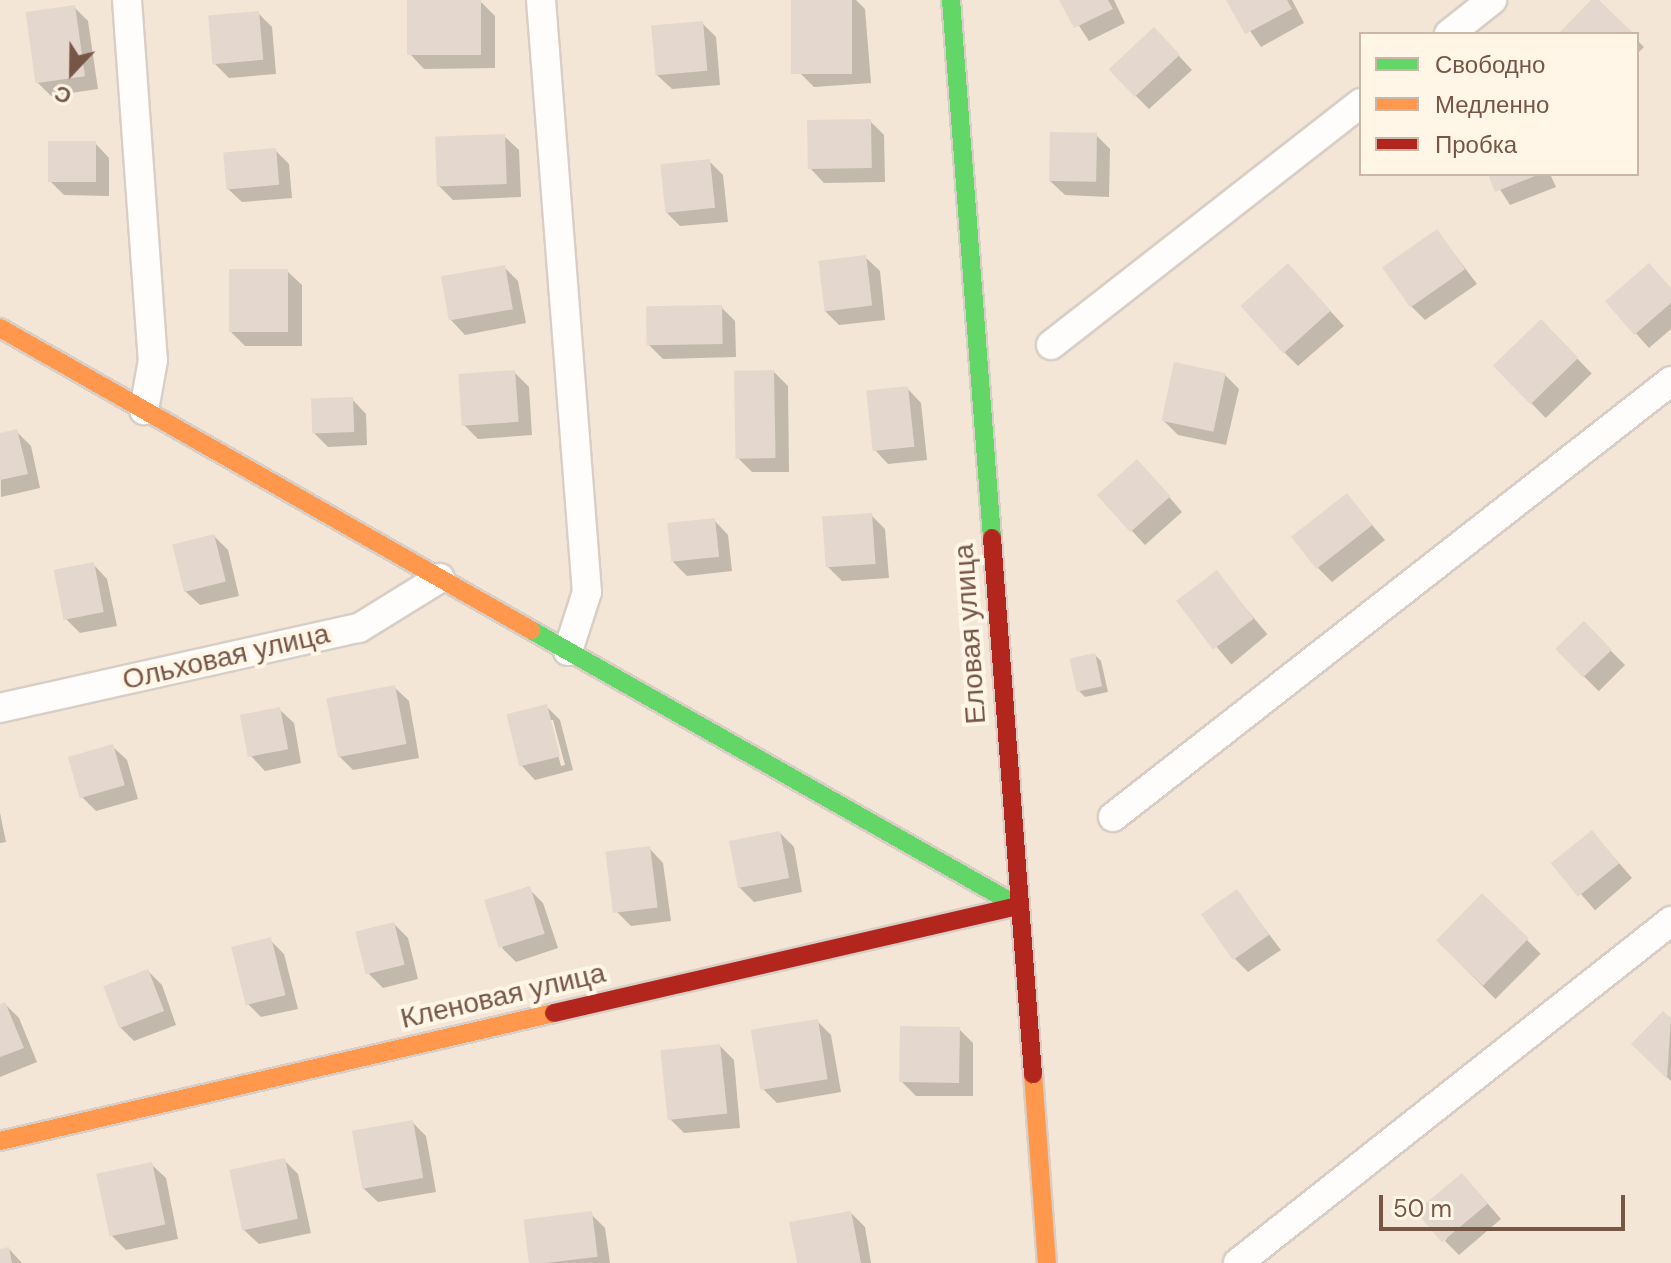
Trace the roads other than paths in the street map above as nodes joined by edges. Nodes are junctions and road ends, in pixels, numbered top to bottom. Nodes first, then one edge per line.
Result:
1 (127, 0) edge
2 (541, 0) edge
3 (951, 0) edge
4 (1492, 0) edge
5 (1452, 32) edge
6 (1359, 105) edge
7 (0, 328) edge
8 (1051, 345) dead end
9 (1671, 381) edge
10 (144, 410) junction
11 (440, 578) junction
12 (568, 651) junction
13 (0, 708) edge
14 (1113, 817) dead end
15 (1018, 906) junction
16 (1671, 921) edge
17 (0, 1141) edge
18 (1047, 1263) edge
19 (1238, 1263) edge

1 - 10 street
2 - 12 street
3 - 15 street, Еловая улица
4 - 5 street
6 - 8 street
7 - 10 street
9 - 14 street
10 - 11 street
11 - 12 street
11 - 13 street, Ольховая улица
12 - 15 street
15 - 17 street, Кленовая улица
15 - 18 street, Еловая улица
16 - 19 street

